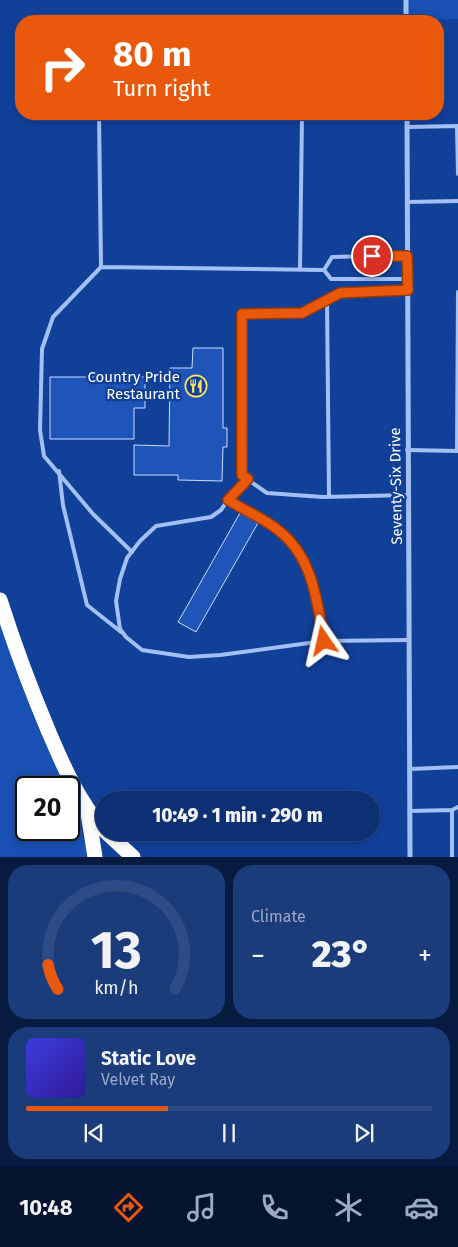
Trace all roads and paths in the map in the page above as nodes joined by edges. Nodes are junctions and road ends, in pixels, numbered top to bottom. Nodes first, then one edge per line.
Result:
1 (406, 0) edge
2 (406, 15) edge
3 (99, 120) edge
4 (302, 120) edge
5 (407, 120) edge
6 (458, 126) edge
7 (407, 127) junction
8 (458, 174) edge
9 (458, 201) edge
10 (407, 202) junction
11 (407, 256) junction
12 (101, 267) junction
13 (300, 270) junction
14 (324, 270) junction
15 (408, 279) junction
16 (408, 290) junction
17 (458, 292) edge
18 (327, 300) junction
19 (407, 450) junction
20 (458, 451) edge
21 (59, 471) junction
22 (248, 479) junction
23 (408, 495) junction
24 (329, 496) junction
25 (228, 500) junction
26 (132, 552) junction
27 (0, 600) edge
28 (126, 637) junction
29 (409, 640) junction
30 (324, 641) junction
31 (458, 767) edge
32 (410, 769) junction
33 (458, 807) edge
34 (452, 810) junction
35 (410, 811) junction
36 (88, 813) junction
37 (95, 820) edge
38 (116, 841) edge
39 (94, 857) edge
40 (133, 857) edge
41 (410, 857) edge
42 (452, 857) edge

1 - 2 street
3 - 12 lane
4 - 13 lane
5 - 7 street, Seventy-Six Drive
6 - 7 lane
6 - 8 lane
7 - 10 street, Seventy-Six Drive
9 - 10 lane
10 - 11 street, Seventy-Six Drive
11 - 14 lane
11 - 15 street, Seventy-Six Drive
12 - 13 lane
12 - 21 lane
13 - 14 lane
14 - 15 lane
15 - 16 street, Seventy-Six Drive
16 - 18 lane
16 - 19 street, Seventy-Six Drive
17 - 20 lane
18 - 22 lane
18 - 24 lane
19 - 20 lane
19 - 23 street, Seventy-Six Drive
21 - 26 lane
21 - 28 lane
22 - 24 lane
22 - 25 lane
23 - 24 lane
23 - 29 street, Seventy-Six Drive
25 - 26 lane
25 - 30 lane
26 - 28 lane
27 - 36 highway
28 - 30 lane
29 - 30 lane
29 - 32 street, Seventy-Six Drive
31 - 32 lane
32 - 35 street, Seventy-Six Drive
33 - 34 lane
34 - 35 lane
34 - 42 lane
35 - 41 street, Seventy-Six Drive
36 - 37 highway
36 - 39 highway
38 - 40 highway

